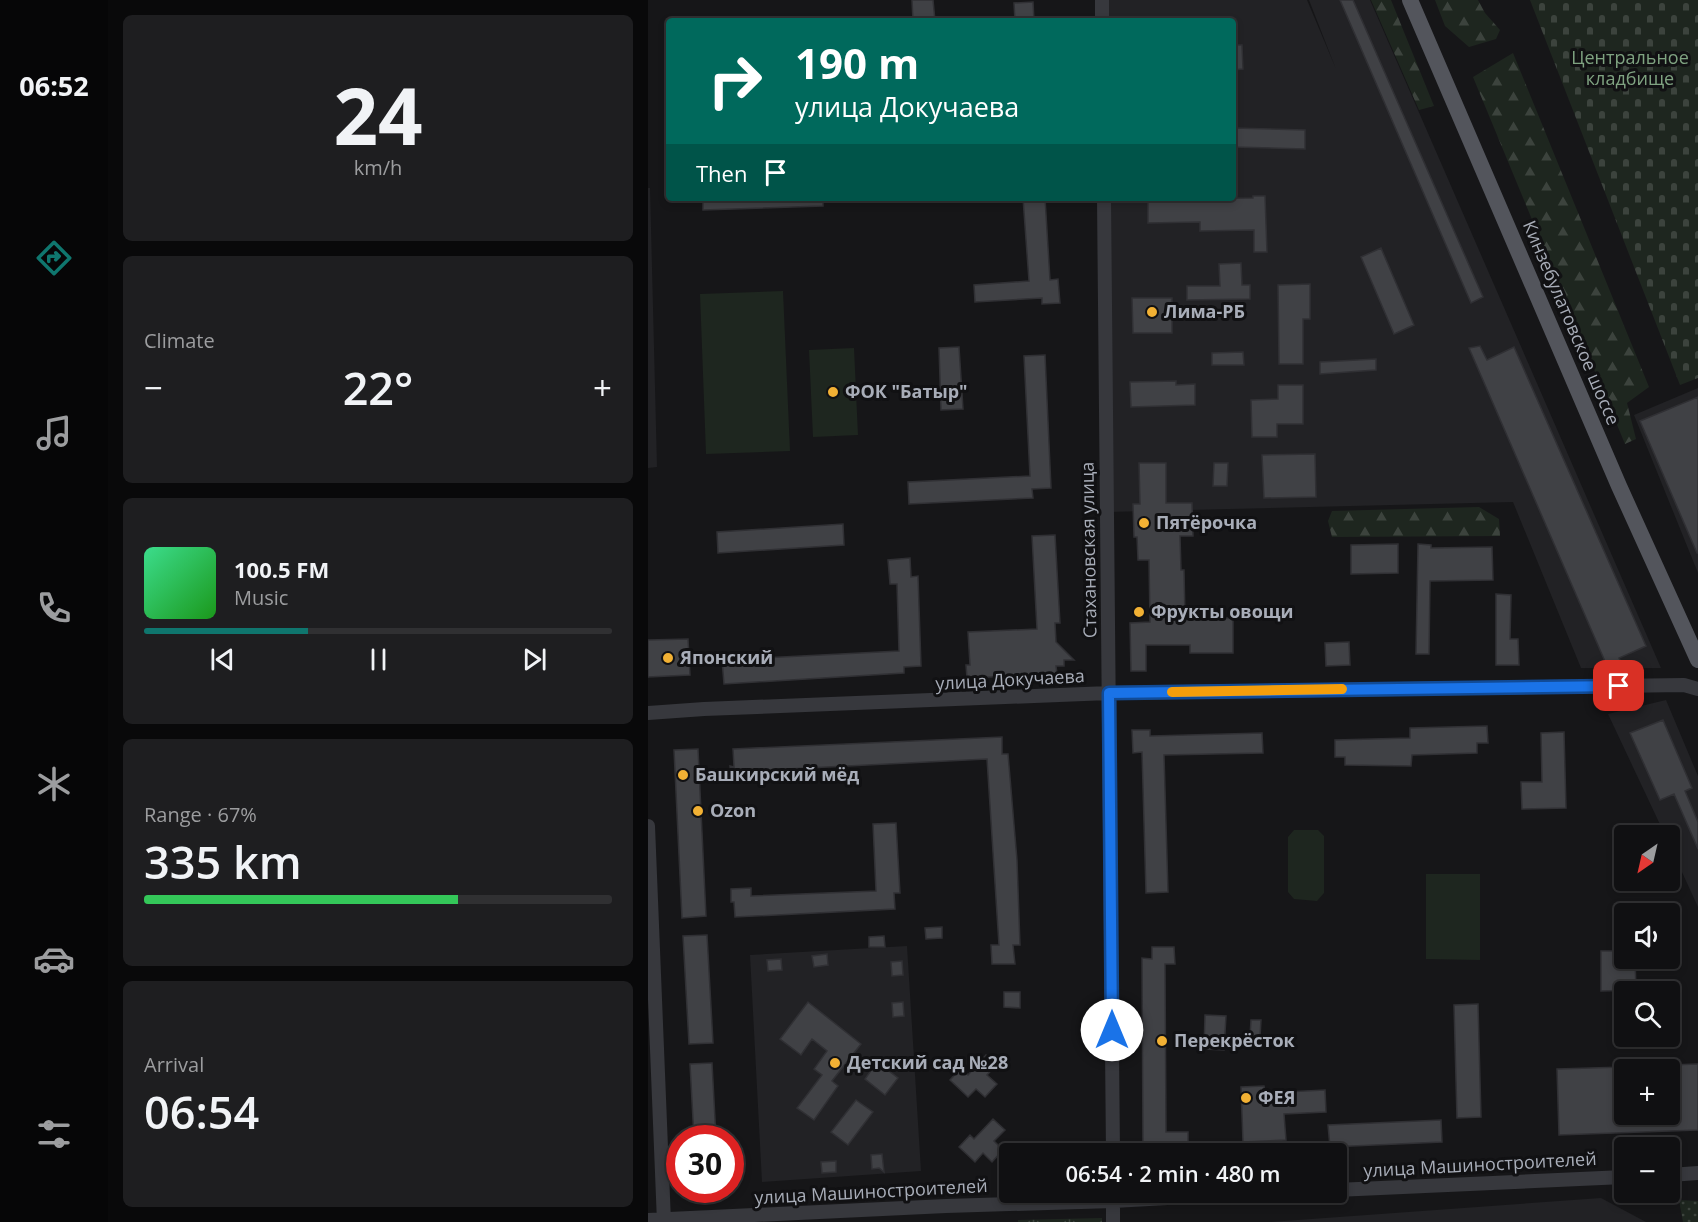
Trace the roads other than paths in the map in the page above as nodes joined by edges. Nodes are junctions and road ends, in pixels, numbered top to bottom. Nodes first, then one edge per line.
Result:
1 (1102, 0) edge
2 (1410, 0) edge
3 (1102, 18) edge
4 (1104, 201) edge
5 (1698, 660) edge
6 (1698, 689) edge
7 (1109, 693) junction
8 (648, 713) edge
9 (648, 826) edge
10 (649, 871) edge
11 (1113, 1143) edge
12 (1698, 1173) edge
13 (1680, 1174) edge
14 (1614, 1177) edge
15 (1347, 1190) edge
16 (1002, 1203) edge
17 (1113, 1203) edge
18 (648, 1220) edge
19 (664, 1221) edge
20 (1113, 1222) edge

1 - 3 street
2 - 5 main road, Кинзебулатовское шоссе
4 - 7 street, Стахановская улица
6 - 7 street, улица Докучаева
7 - 8 street, улица Докучаева
7 - 11 street, Стахановская улица
9 - 10 street
10 - 19 street
12 - 13 street
14 - 15 street, улица Машиностроителей
16 - 19 street, улица Машиностроителей
17 - 20 street
18 - 19 street, улица Машиностроителей

